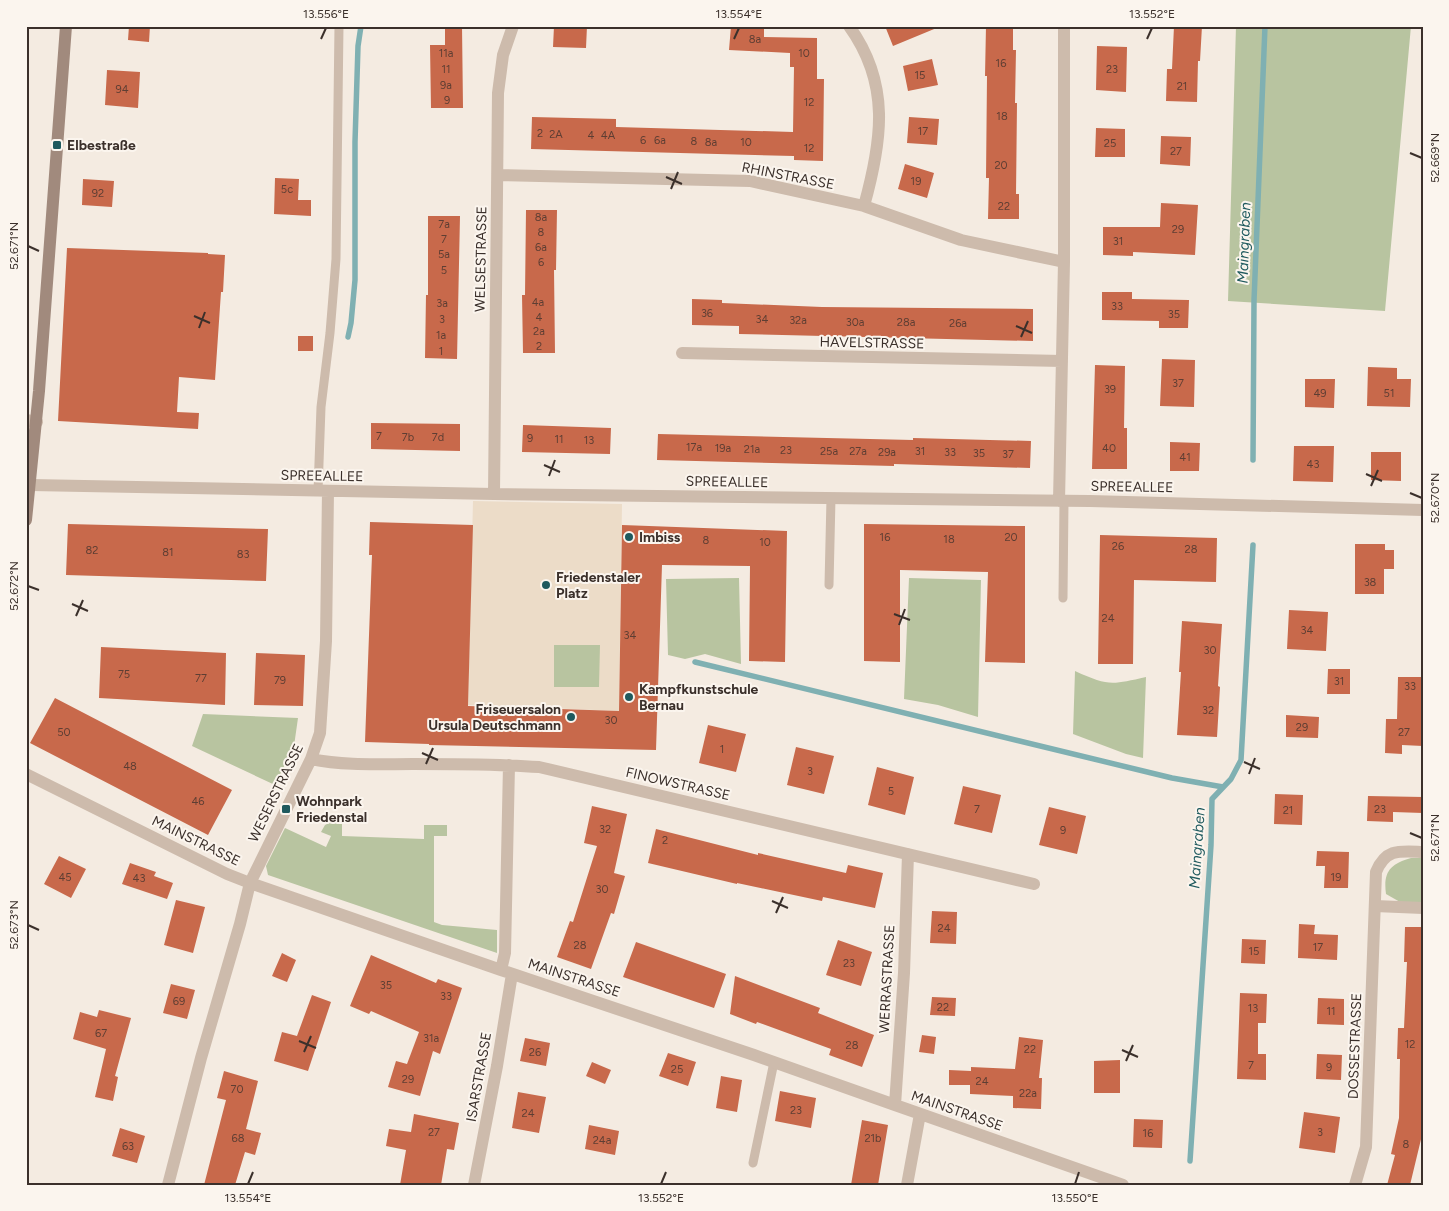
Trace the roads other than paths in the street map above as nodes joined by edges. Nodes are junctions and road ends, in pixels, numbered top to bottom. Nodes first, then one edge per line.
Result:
1 (66, 26) edge
2 (339, 26) edge
3 (513, 26) edge
4 (849, 26) edge
5 (1064, 26) edge
6 (498, 175) junction
7 (864, 206) junction
8 (1064, 262) junction
9 (682, 353) dead end
10 (1062, 361) junction
11 (31, 421) edge
12 (31, 485) junction
13 (323, 491) junction
14 (494, 494) junction
15 (831, 498) junction
16 (1061, 501) junction
17 (1423, 510) edge
18 (26, 520) edge
19 (829, 585) dead end
20 (1063, 598) dead end
21 (311, 759) junction
22 (509, 765) junction
23 (26, 774) edge
24 (1423, 852) edge
25 (908, 854) junction
26 (250, 883) junction
27 (1034, 884) dead end
28 (1375, 906) junction
29 (1423, 908) edge
30 (506, 972) junction
31 (774, 1062) junction
32 (894, 1106) junction
33 (920, 1114) junction
34 (753, 1163) dead end
35 (168, 1185) edge
36 (474, 1185) edge
37 (907, 1185) edge
38 (1124, 1185) edge
39 (1355, 1185) edge

1 - 11 street
2 - 13 lane
3 - 6 street, WELSESTRASSE
4 - 7 street
5 - 8 street
6 - 7 street, RHINSTRASSE
6 - 14 street, WELSESTRASSE
7 - 8 street, RHINSTRASSE
8 - 10 street
9 - 10 street, HAVELSTRASSE
10 - 16 street
11 - 12 street
12 - 13 street, SPREEALLEE
12 - 18 street
13 - 14 street, SPREEALLEE
13 - 21 street, WESERSTRASSE
14 - 15 street, SPREEALLEE
15 - 16 street, SPREEALLEE
15 - 19 lane
16 - 17 street, SPREEALLEE
16 - 20 lane
21 - 22 street, FINOWSTRASSE
21 - 26 street, WESERSTRASSE
22 - 25 street, FINOWSTRASSE
22 - 30 street, ISARSTRASSE
23 - 26 street, MAINSTRASSE
24 - 28 street, DOSSESTRASSE
25 - 27 street, FINOWSTRASSE
25 - 32 street, WERRASTRASSE
26 - 30 street, MAINSTRASSE
26 - 35 street, WESERSTRASSE
28 - 29 street
28 - 39 street, DOSSESTRASSE
30 - 31 street, MAINSTRASSE
30 - 36 street, ISARSTRASSE
31 - 32 street, MAINSTRASSE
31 - 34 lane
32 - 33 street, MAINSTRASSE
33 - 37 street
33 - 38 street, MAINSTRASSE

